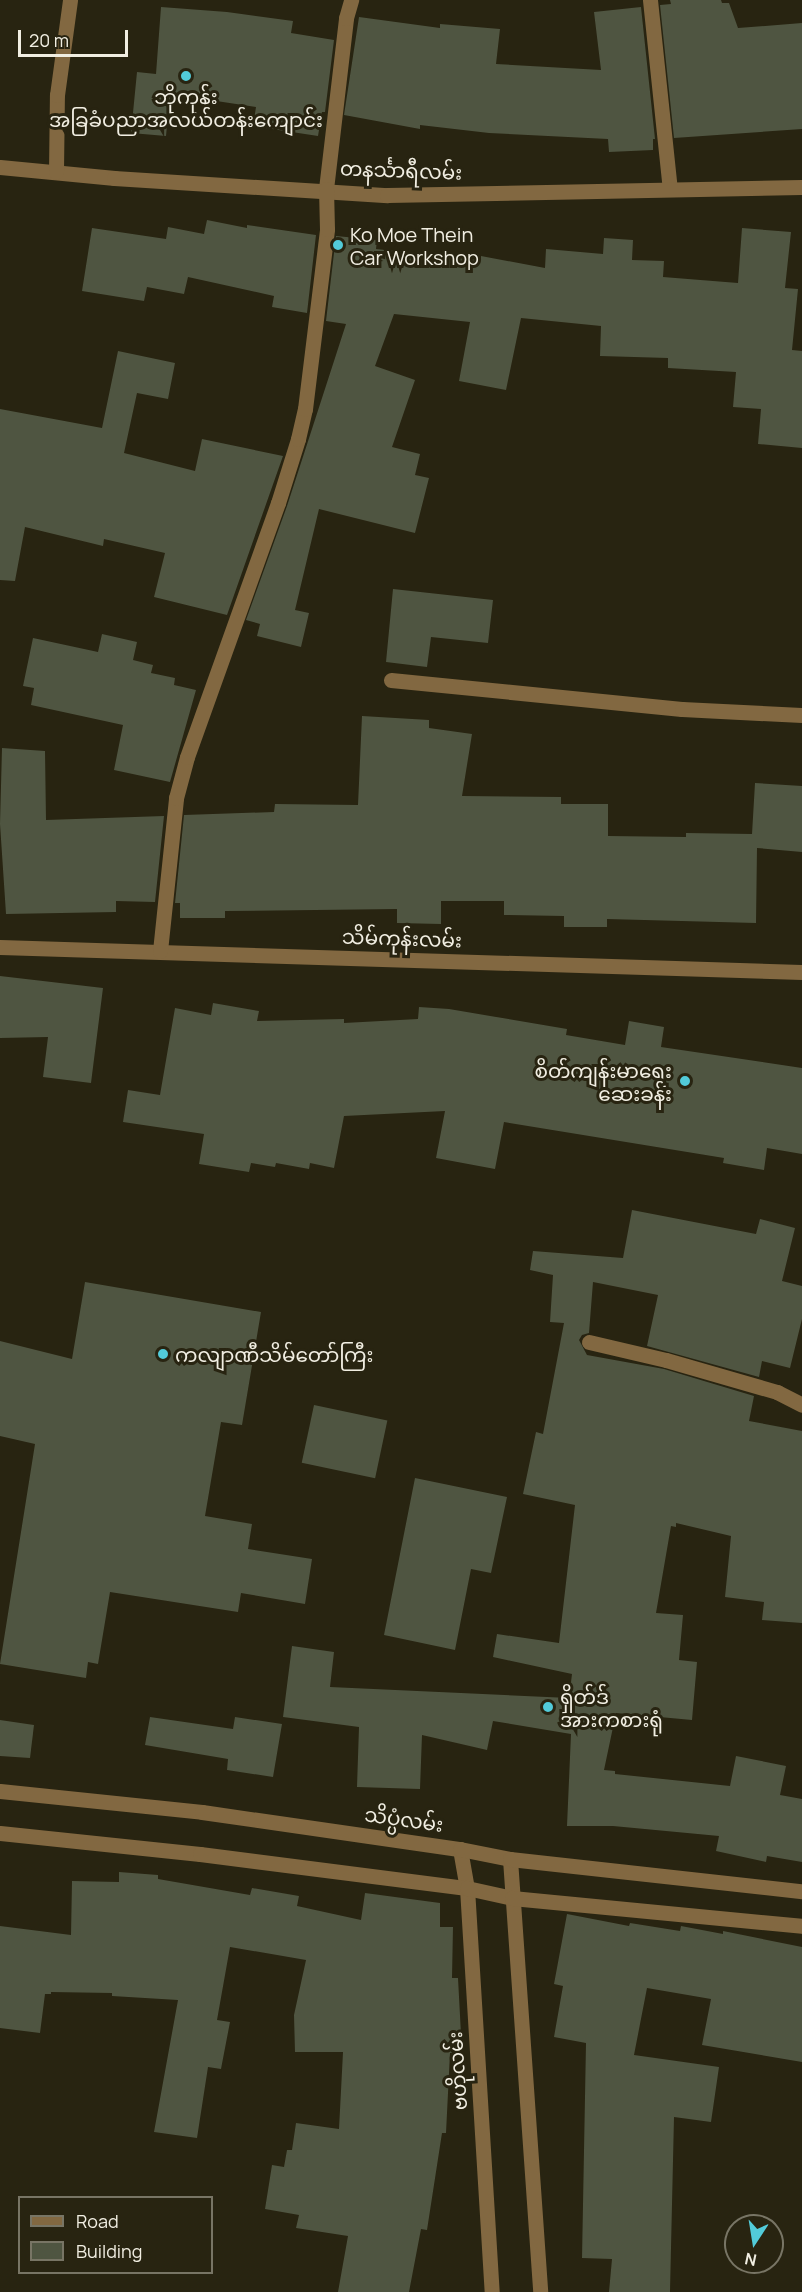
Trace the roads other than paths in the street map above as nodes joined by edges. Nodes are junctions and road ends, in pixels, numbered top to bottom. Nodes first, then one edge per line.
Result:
1 (70, 0) edge
2 (351, 0) edge
3 (650, 0) edge
4 (0, 166) edge
5 (56, 172) junction
6 (802, 187) edge
7 (326, 189) junction
8 (670, 189) junction
9 (391, 680) dead end
10 (802, 715) edge
11 (0, 947) edge
12 (160, 951) junction
13 (802, 972) edge
14 (589, 1342) dead end
15 (802, 1405) edge
16 (0, 1791) edge
17 (0, 1833) edge
18 (460, 1849) junction
19 (510, 1859) junction
20 (467, 1888) junction
21 (802, 1891) edge
22 (512, 1898) junction
23 (802, 1926) edge
24 (492, 2292) edge
25 (540, 2292) edge

1 - 5 street
2 - 7 street
3 - 8 street
4 - 5 street, တနင်္သာရီလမ်း
5 - 7 street, တနင်္သာရီလမ်း
6 - 8 street, တနင်္သာရီလမ်း
7 - 8 street, တနင်္သာရီလမ်း
7 - 12 street
9 - 10 street
11 - 12 street, သိမ်ကုန်းလမ်း
12 - 13 street, သိမ်ကုန်းလမ်း
14 - 15 street
16 - 18 street, သိပ္ပံလမ်း
17 - 20 street
18 - 19 street, သိပ္ပံလမ်း
18 - 20 street, ဗဟိုလမ်း
19 - 21 street, သိပ္ပံလမ်း
19 - 22 street
20 - 22 street
20 - 24 street, ဗဟိုလမ်း
22 - 23 street
22 - 25 street

